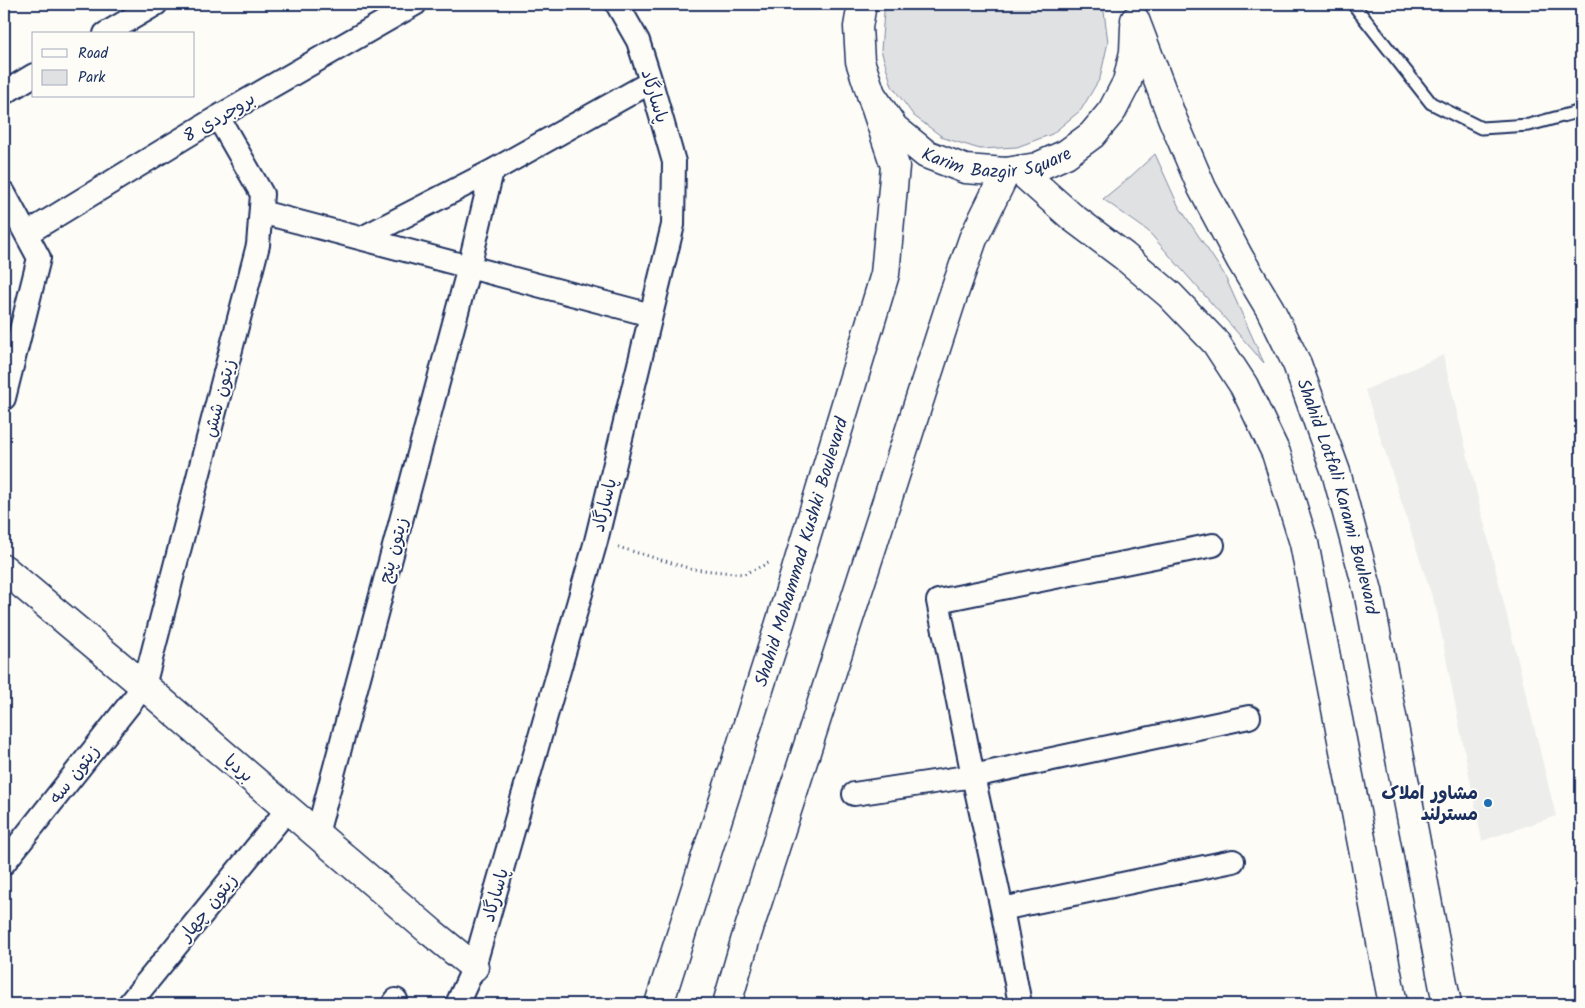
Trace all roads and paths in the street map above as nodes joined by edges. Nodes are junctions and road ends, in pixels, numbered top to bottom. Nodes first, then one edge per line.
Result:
1 (415, 4) edge
2 (617, 4) edge
3 (862, 4) edge
4 (1353, 4) edge
5 (153, 5) edge
6 (1133, 12) edge
7 (108, 32) edge
8 (32, 76) edge
9 (652, 82) junction
10 (4, 92) edge
11 (871, 94) junction
12 (1581, 111) edge
13 (218, 117) junction
14 (492, 171) junction
15 (1013, 171) junction
16 (4, 193) edge
17 (261, 212) junction
18 (26, 234) junction
19 (362, 238) junction
20 (469, 266) junction
21 (651, 314) junction
22 (4, 398) edge
23 (596, 541) junction
24 (1213, 545) dead end
25 (802, 548) junction
26 (4, 570) edge
27 (144, 686) junction
28 (1249, 717) dead end
29 (973, 776) junction
30 (854, 794) dead end
31 (287, 810) junction
32 (317, 834) junction
33 (1233, 861) dead end
34 (4, 863) edge
35 (1002, 910) junction
36 (474, 967) junction
37 (129, 1004) edge
38 (457, 1004) edge
39 (659, 1004) edge
40 (727, 1004) edge
41 (1020, 1004) edge
42 (1393, 1004) edge
43 (1447, 1004) edge

1 - 13 street, بروجردی 8
2 - 9 street, پاسارگاد
3 - 11 main road, Karim Bazgir Square
4 - 12 lane
5 - 7 street
6 - 15 main road, Karim Bazgir Square
6 - 43 main road, Shahid Lotfali Karami Boulevard
8 - 10 street
9 - 14 street
9 - 21 street, پاسارگاد
11 - 15 main road, Karim Bazgir Square
11 - 25 main road, Shahid Mohammad Kushki Boulevard
13 - 17 street, زیتون شش
13 - 18 street, بروجردی 8
14 - 19 street
14 - 20 street, زیتون پنج
15 - 40 main road
15 - 42 main road
16 - 18 street
17 - 19 street
17 - 27 street, زیتون شش
18 - 22 street
19 - 20 street
20 - 21 street
20 - 32 street, زیتون پنج
21 - 23 street, پاسارگاد
23 - 25 path
23 - 36 street, پاسارگاد
24 - 29 street
25 - 39 main road, Shahid Mohammad Kushki Boulevard
26 - 27 main road, بردیا
27 - 31 main road, بردیا
27 - 34 street, زیتون سه
28 - 29 street
29 - 30 street
29 - 35 street
31 - 32 main road, بردیا
31 - 37 street, زیتون چهار
32 - 36 main road, بردیا
33 - 35 street
35 - 41 street
36 - 38 street, پاسارگاد

